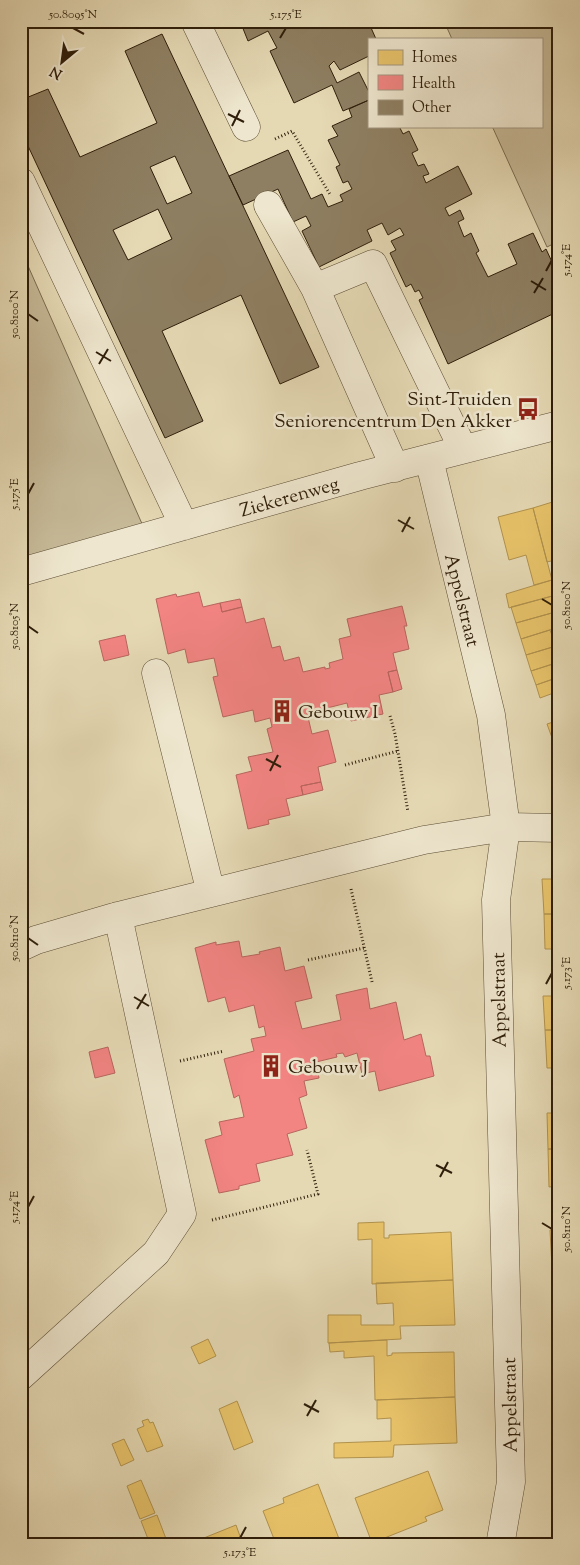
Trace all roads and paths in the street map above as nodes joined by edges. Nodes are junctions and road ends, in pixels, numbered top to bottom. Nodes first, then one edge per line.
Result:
1 (195, 21) edge
2 (246, 127) joint
3 (21, 182) edge
4 (332, 196) dead end
5 (268, 205) dead end
6 (315, 288) junction
7 (559, 425) edge
8 (463, 449) junction
9 (429, 459) junction
10 (395, 468) junction
11 (184, 526) junction
12 (21, 572) edge
13 (156, 673) dead end
14 (390, 716) dead end
15 (398, 751) junction
16 (345, 765) dead end
17 (506, 827) junction
18 (559, 828) edge
19 (413, 842) junction
20 (344, 859) junction
21 (210, 893) junction
22 (118, 916) junction
23 (21, 947) edge
24 (364, 948) junction
25 (308, 960) dead end
26 (372, 982) dead end
27 (224, 1051) dead end
28 (151, 1068) junction
29 (307, 1150) dead end
30 (182, 1214) junction
31 (21, 1376) edge
32 (499, 1543) edge

1 - 2 street
2 - 4 path
3 - 11 street
5 - 6 street
6 - 8 street
6 - 10 street
7 - 8 street, Ziekerenweg
8 - 9 street, Ziekerenweg
9 - 10 street, Ziekerenweg
9 - 17 street, Appelstraat
10 - 11 street, Ziekerenweg
11 - 12 street, Ziekerenweg
13 - 21 street
14 - 15 path
15 - 16 path
15 - 19 path
17 - 18 street
17 - 19 street
17 - 32 street, Appelstraat
19 - 20 street
20 - 21 street
20 - 24 path
21 - 22 street
22 - 23 street
22 - 28 street
24 - 25 path
24 - 26 path
27 - 28 path
28 - 30 street
29 - 30 path
30 - 31 street

